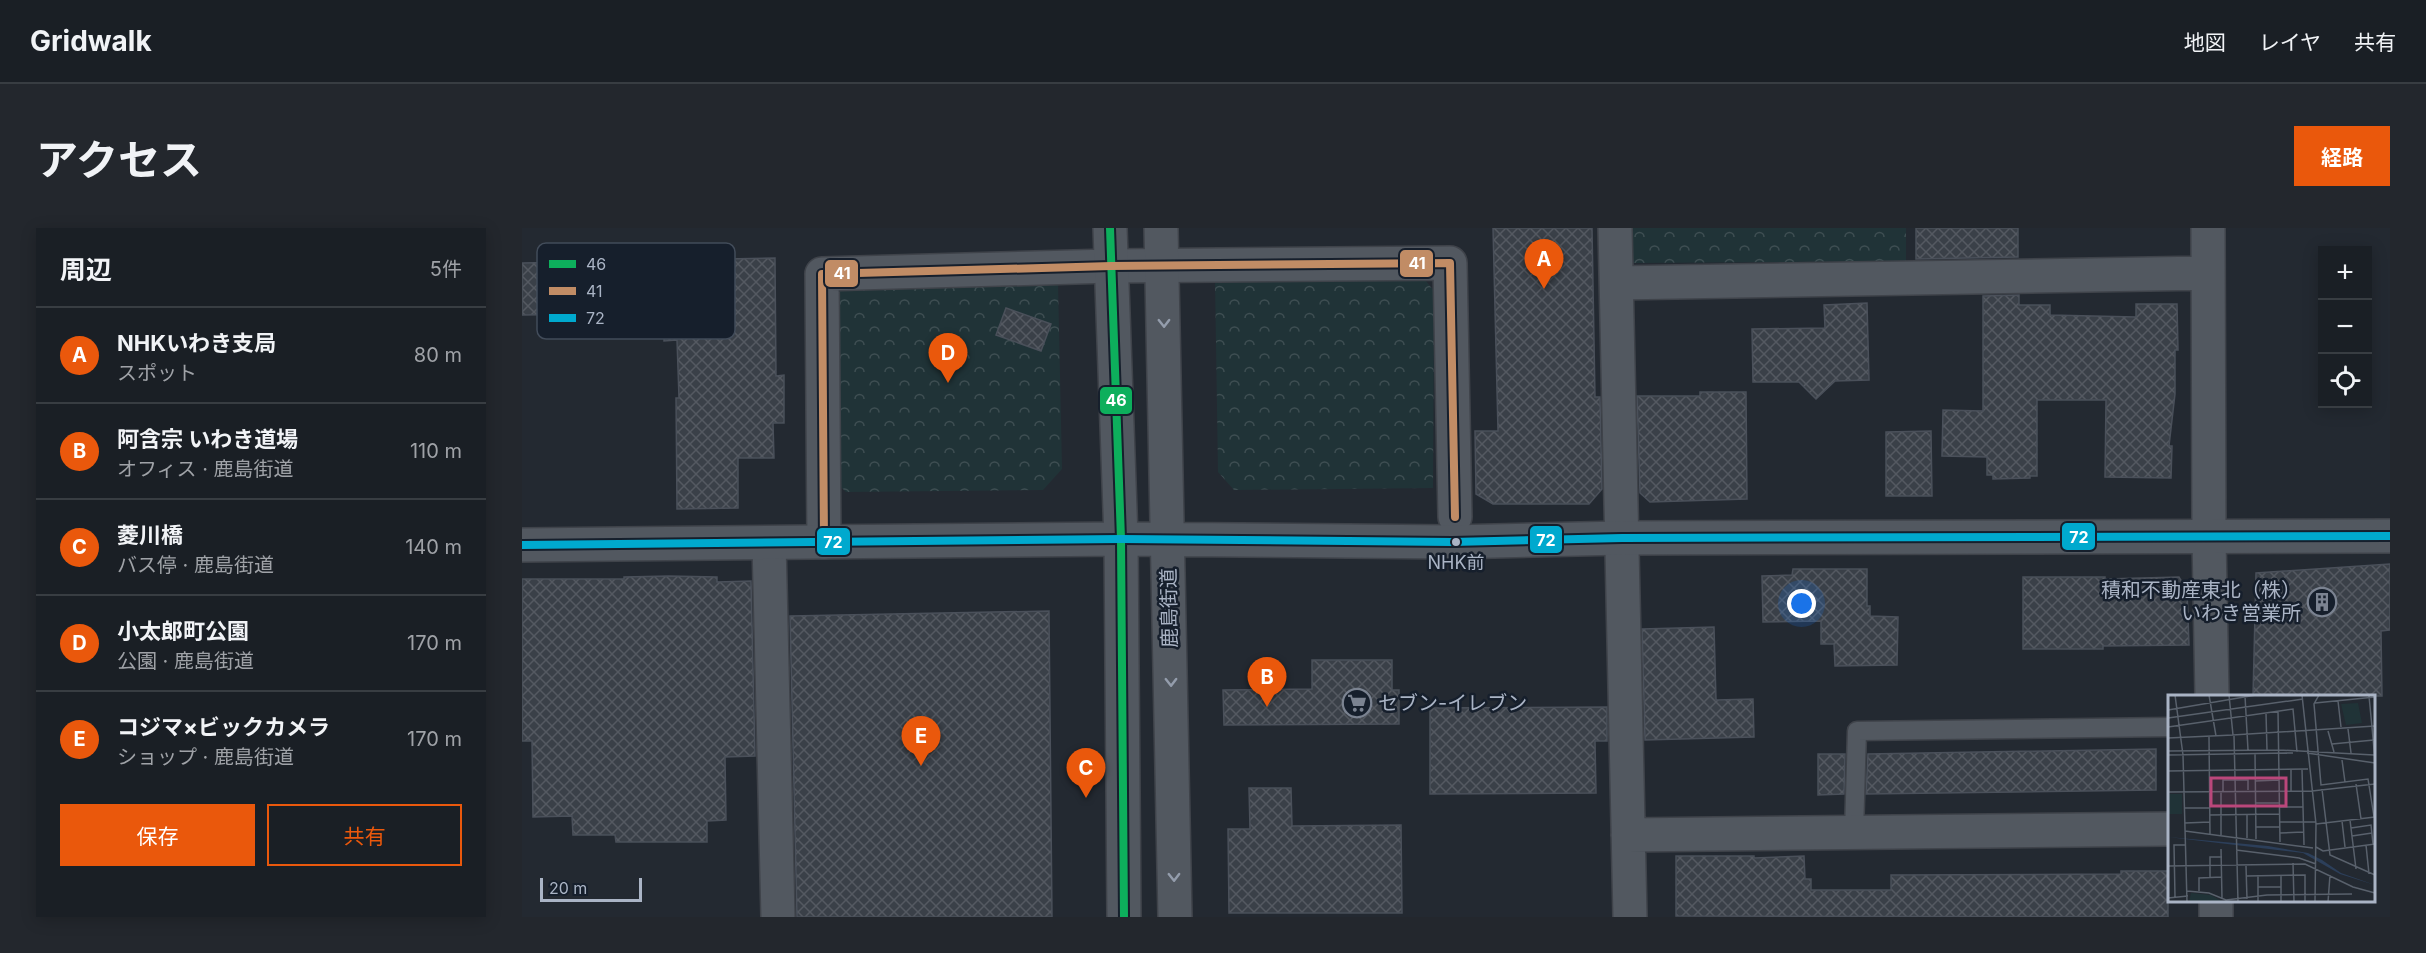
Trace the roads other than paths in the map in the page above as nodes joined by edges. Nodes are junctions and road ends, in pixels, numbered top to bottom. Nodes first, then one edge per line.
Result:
1 (1110, 228) edge
2 (1161, 228) edge
3 (1615, 228) edge
4 (2208, 228) edge
5 (1163, 265) junction
6 (1111, 266) junction
7 (2208, 273) junction
8 (1617, 283) junction
9 (1455, 518) dead end
10 (2390, 536) edge
11 (1622, 538) junction
12 (2209, 538) junction
13 (1121, 539) junction
14 (1168, 539) junction
15 (824, 542) junction
16 (768, 543) junction
17 (522, 545) edge
18 (2212, 695) edge
19 (2168, 727) edge
20 (2168, 829) edge
21 (1854, 832) junction
22 (1628, 835) junction
23 (778, 917) edge
24 (1125, 917) edge
25 (1175, 917) edge
26 (1629, 917) edge

1 - 6 street
2 - 5 street, 鹿島街道
3 - 8 street
4 - 7 street
5 - 6 street
5 - 9 street
5 -> 14 street, 鹿島街道
6 - 13 street
6 - 15 street
7 - 8 street
7 - 12 street
8 - 11 street
10 - 12 street
11 - 12 street
11 - 14 street
11 - 22 street
12 - 18 street
13 - 14 street
13 - 15 street
13 - 24 street
14 -> 25 street, 鹿島街道
15 - 16 street
16 - 17 street
16 - 23 street
19 - 21 lane
20 - 21 street
21 - 22 street
22 - 26 street

